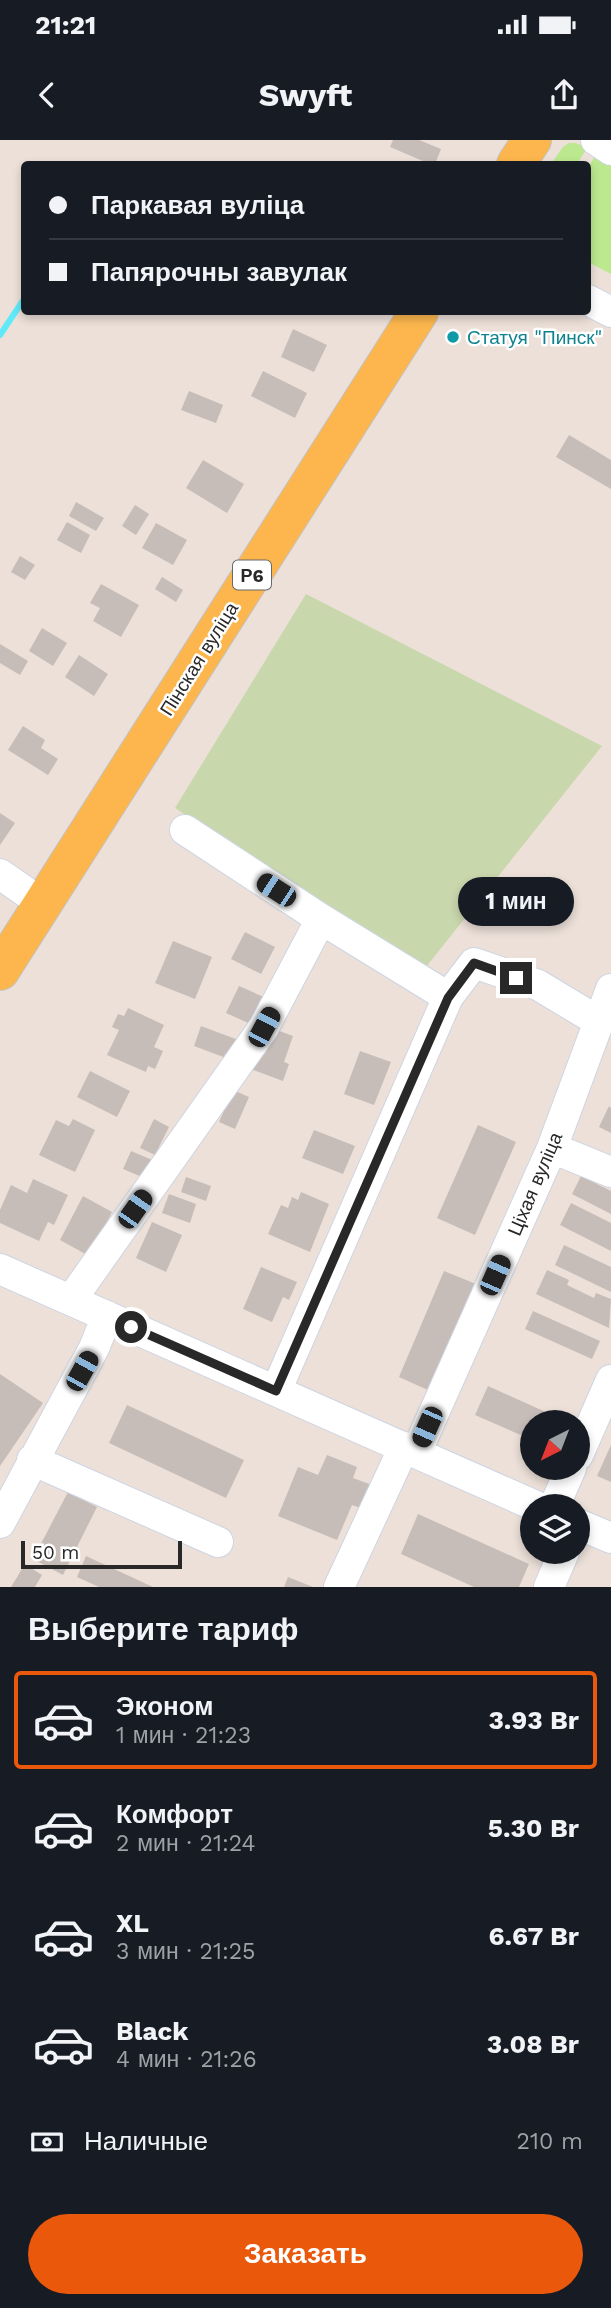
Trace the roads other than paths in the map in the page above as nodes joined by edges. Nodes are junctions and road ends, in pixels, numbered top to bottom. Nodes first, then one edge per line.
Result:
1 (532, 140) edge
2 (596, 140) edge
3 (611, 150) edge
4 (518, 161) edge
5 (591, 302) edge
6 (611, 312) edge
7 (417, 315) edge
8 (185, 830) dead end
9 (0, 874) edge
10 (43, 904) junction
11 (321, 919) junction
12 (0, 971) edge
13 (611, 989) edge
14 (448, 998) junction
15 (598, 1021) junction
16 (552, 1148) junction
17 (611, 1172) edge
18 (0, 1269) edge
19 (71, 1300) junction
20 (107, 1316) junction
21 (611, 1380) edge
22 (276, 1391) junction
23 (590, 1428) edge
24 (410, 1450) junction
25 (32, 1460) junction
26 (520, 1499) edge
27 (0, 1523) edge
28 (590, 1529) edge
29 (611, 1538) edge
30 (218, 1542) dead end
31 (559, 1564) edge
32 (339, 1587) edge
33 (549, 1587) edge

1 - 4 main road
2 - 3 street
5 - 6 street
7 - 10 main road, Пінская вуліца / Р6
8 - 11 street
9 - 10 street
10 - 12 main road, Пінская вуліца / Р6
11 - 14 street
11 - 19 street
13 - 15 street, Ціхая вуліца
14 - 15 street
14 - 22 street
15 - 16 street, Ціхая вуліца
16 - 17 street
16 - 24 street, Ціхая вуліца
18 - 19 street
19 - 20 street
20 - 22 street
20 - 25 street
21 - 23 street
22 - 24 street
24 - 26 street
24 - 32 street, Ціхая вуліца
25 - 27 street
25 - 30 street
28 - 29 street
31 - 33 street

